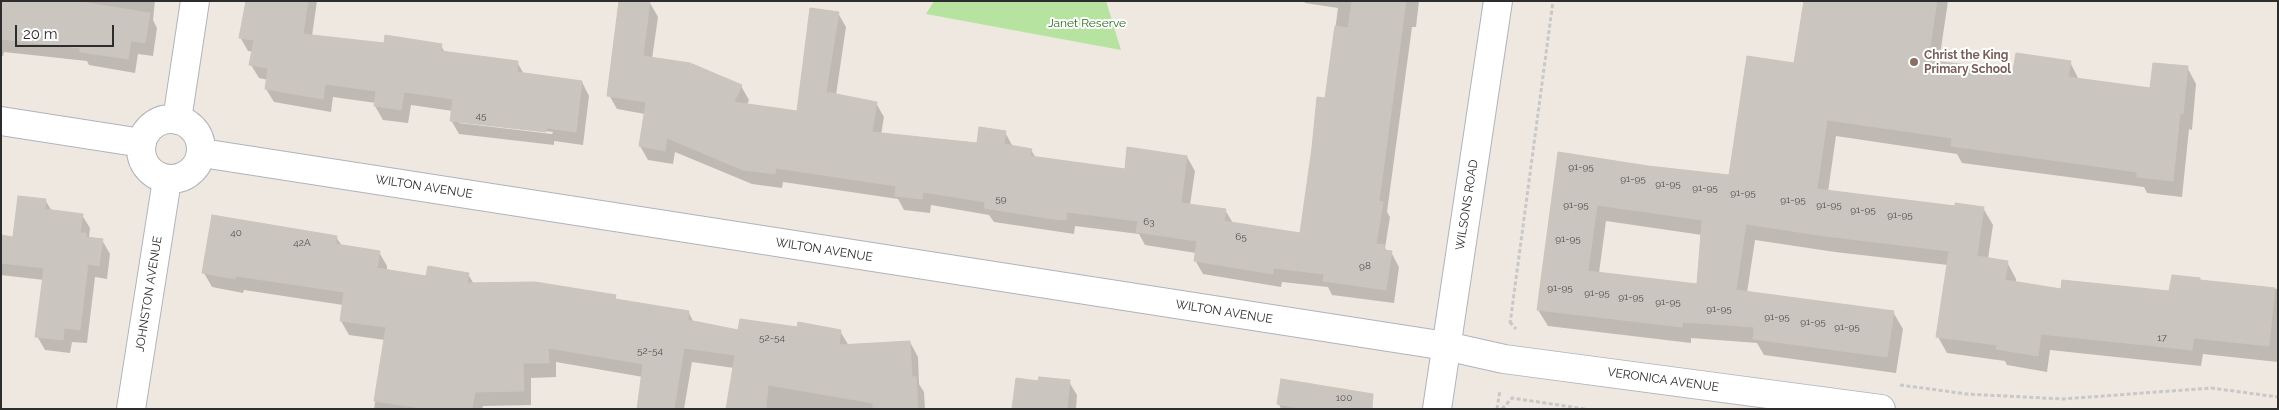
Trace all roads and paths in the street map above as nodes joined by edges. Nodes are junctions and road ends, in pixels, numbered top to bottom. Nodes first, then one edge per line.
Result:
1 (196, 1) edge
2 (1498, 1) edge
3 (1553, 1) edge
4 (176, 120) junction
5 (1, 121) edge
6 (142, 143) junction
7 (202, 153) junction
8 (168, 180) junction
9 (1510, 322) junction
10 (1519, 333) dead end
11 (1446, 346) junction
12 (1504, 359) junction
13 (1899, 385) dead end
14 (2278, 397) edge
15 (131, 409) edge
16 (1437, 409) edge
17 (1497, 409) edge
18 (1502, 409) edge
19 (1585, 409) edge
20 (1881, 409) edge

1 - 4 street
2 - 11 street, WILSONS ROAD
3 - 9 path
4 - 6 street
4 - 7 street
5 - 6 street
6 - 8 street
7 - 8 street
7 - 11 street, WILTON AVENUE
8 - 15 street, JOHNSTON AVENUE
9 - 10 path
9 - 12 path
11 - 12 street, VERONICA AVENUE
11 - 16 street, WILSONS ROAD
12 - 17 path
12 - 20 street, VERONICA AVENUE
13 - 14 path
18 - 19 path

